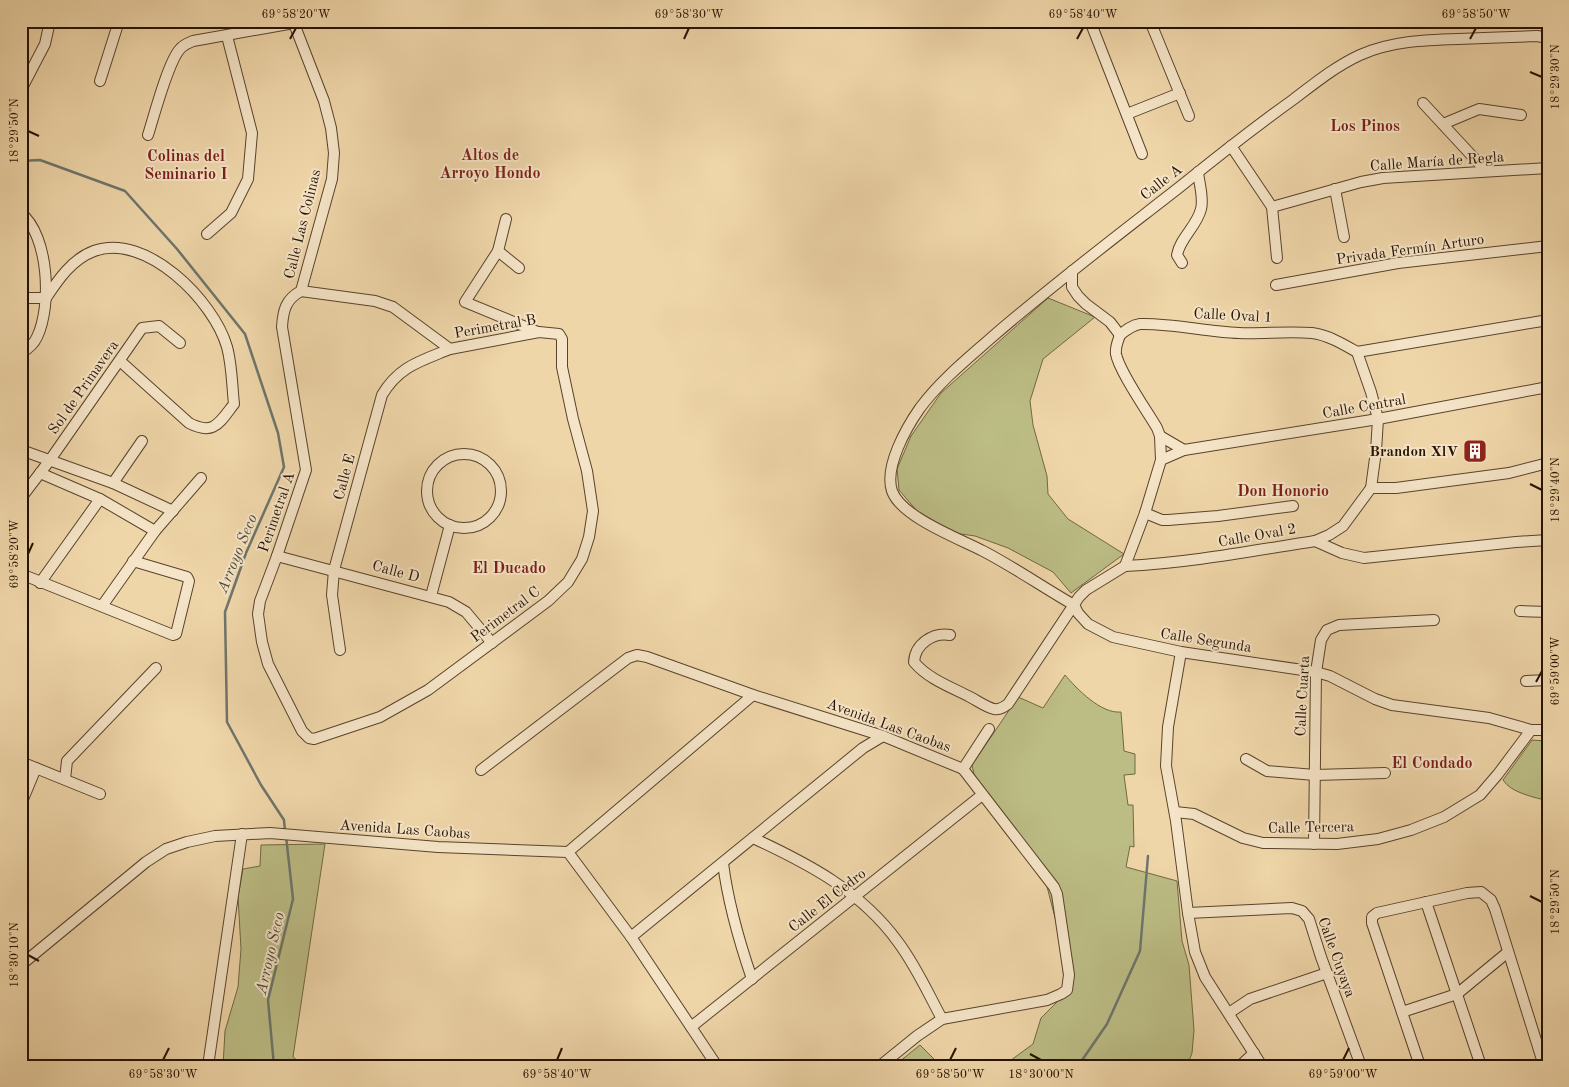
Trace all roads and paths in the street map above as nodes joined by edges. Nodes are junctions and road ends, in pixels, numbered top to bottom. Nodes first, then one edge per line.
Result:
1 (50, 21) edge
2 (119, 21) edge
3 (1090, 21) edge
4 (1150, 21) edge
5 (293, 22) edge
6 (227, 36) junction
7 (1548, 38) edge
8 (100, 81) dead end
9 (21, 90) edge
10 (1180, 92) junction
11 (1423, 103) dead end
12 (1127, 114) junction
13 (1189, 116) dead end
14 (1521, 116) dead end
15 (1443, 124) junction
16 (148, 135) dead end
17 (1232, 146) junction
18 (1142, 154) dead end
19 (1548, 168) edge
20 (1486, 171) junction
21 (1198, 172) junction
22 (1335, 189) junction
23 (1272, 207) junction
24 (21, 213) edge
25 (506, 219) dead end
26 (208, 234) dead end
27 (1344, 237) dead end
28 (1548, 246) edge
29 (498, 251) junction
30 (1277, 258) dead end
31 (1182, 263) dead end
32 (519, 268) dead end
33 (1072, 271) junction
34 (1276, 285) dead end
35 (301, 291) junction
36 (21, 298) edge
37 (46, 298) junction
38 (1548, 320) edge
39 (539, 332) junction
40 (558, 334) joint
41 (1120, 335) junction
42 (180, 344) dead end
43 (450, 349) junction
44 (1357, 352) junction
45 (21, 353) edge
46 (120, 361) junction
47 (1548, 387) edge
48 (1378, 419) junction
49 (1160, 436) junction
50 (142, 441) dead end
51 (21, 450) edge
52 (1184, 450) junction
53 (50, 460) junction
54 (1161, 460) junction
55 (1548, 462) edge
56 (40, 473) junction
57 (201, 478) dead end
58 (113, 483) junction
59 (1371, 488) junction
60 (894, 496) joint
61 (21, 498) edge
62 (100, 499) junction
63 (1293, 506) dead end
64 (173, 511) junction
65 (1145, 513) junction
66 (450, 525) junction
67 (155, 531) junction
68 (1548, 540) edge
69 (1314, 541) junction
70 (277, 556) junction
71 (133, 561) junction
72 (1125, 566) junction
73 (334, 570) junction
74 (21, 574) edge
75 (40, 583) junction
76 (431, 596) junction
77 (1074, 605) junction
78 (102, 606) junction
79 (1520, 611) dead end
80 (1548, 612) edge
81 (1434, 620) dead end
82 (950, 635) dead end
83 (492, 643) junction
84 (340, 650) dead end
85 (1181, 652) junction
86 (156, 668) dead end
87 (1316, 672) junction
88 (1548, 680) edge
89 (1526, 681) dead end
90 (753, 695) junction
91 (859, 728) junction
92 (989, 729) dead end
93 (1531, 730) junction
94 (1548, 730) edge
95 (883, 736) junction
96 (309, 738) joint
97 (863, 748) junction
98 (1246, 759) dead end
99 (21, 762) edge
100 (36, 768) junction
101 (963, 769) junction
102 (481, 770) dead end
103 (1385, 773) dead end
104 (1315, 775) junction
105 (65, 779) junction
106 (100, 794) dead end
107 (982, 795) junction
108 (21, 804) edge
109 (1175, 812) junction
110 (242, 834) junction
111 (753, 838) junction
112 (1314, 844) junction
113 (568, 852) junction
114 (723, 863) junction
115 (855, 897) junction
116 (1426, 902) junction
117 (1188, 914) junction
118 (631, 937) junction
119 (1508, 952) junction
120 (21, 966) edge
121 (1327, 973) junction
122 (752, 979) junction
123 (1457, 994) junction
124 (1402, 1012) junction
125 (1229, 1014) junction
126 (942, 1019) junction
127 (691, 1027) junction
128 (1254, 1053) junction
129 (208, 1066) edge
130 (717, 1066) edge
131 (880, 1066) edge
132 (1240, 1066) edge
133 (1262, 1066) edge
134 (1360, 1066) edge
135 (1420, 1066) edge
136 (1481, 1066) edge
137 (1544, 1066) edge

1 - 9 street
2 - 8 street
3 - 12 street
4 - 10 street
5 - 6 street
5 - 35 street, Calle Las Colinas
6 - 16 street
6 - 26 street
7 - 17 street, Calle A
10 - 12 street
10 - 13 street
11 - 15 street
12 - 18 street
14 - 15 street
15 - 20 street
17 - 21 street, Calle A
17 - 23 street
19 - 20 street, Calle María de Regla
20 - 22 street, Calle María de Regla
21 - 31 street
21 - 33 street, Calle A
22 - 23 street, Calle María de Regla
22 - 27 street
23 - 30 street
24 - 37 street
25 - 29 street
28 - 34 street, Privada Fermín Arturo
29 - 32 street
29 - 39 street
33 - 41 street
33 - 60 street, Calle A
35 - 43 street, Perimetral B
35 - 70 street, Perimetral A
36 - 37 street
37 - 45 street
37 - 46 street
38 - 44 street
39 - 40 street, Perimetral B
39 - 43 street, Perimetral B
40 - 83 street, Perimetral C
41 - 44 street, Calle Oval 1
41 - 49 street
42 - 46 street, Sol de Primavera
43 - 73 street, Calle E
44 - 48 street
46 - 53 street, Sol de Primavera
47 - 48 street, Calle Central
48 - 52 street, Calle Central
48 - 59 street, Calle Oval 2
49 - 52 street
49 - 54 street
50 - 58 street
51 - 53 street
52 - 54 street, Calle Central
53 - 56 street, Sol de Primavera
53 - 58 street
54 - 65 street
55 - 59 street
56 - 61 street, Sol de Primavera
56 - 62 street
57 - 64 street
58 - 64 street
59 - 69 street, Calle Oval 2
60 - 77 street, Calle Segunda
62 - 67 street
62 - 75 street
63 - 65 street
64 - 67 street
65 - 72 street
66 - 66 street
66 - 76 street
67 - 71 street
68 - 69 street
69 - 72 street, Calle Oval 2
70 - 73 street, Calle D
70 - 96 street, Perimetral A
71 - 78 street
71 - 78 street
72 - 77 street
73 - 76 street, Calle D
73 - 84 street, Calle E
74 - 75 street
75 - 78 street
76 - 83 street, Calle D
77 - 82 street
77 - 85 street, Calle Segunda
79 - 80 street
81 - 87 street, Calle Cuarta
83 - 96 street, Perimetral C
85 - 87 street, Calle Segunda
85 - 109 street
86 - 105 street
87 - 93 street, Calle Segunda
87 - 104 street, Calle Cuarta
88 - 89 street
90 - 91 street, Avenida Las Caobas
90 - 102 street, Avenida Las Caobas
90 - 113 street
91 - 95 street, Avenida Las Caobas
91 - 97 street
92 - 101 street
93 - 94 street, Calle Segunda
93 - 112 street, Calle Tercera
95 - 97 street
95 - 101 street, Avenida Las Caobas
97 - 111 street
98 - 104 street
99 - 100 street
100 - 105 street
100 - 108 street
101 - 107 street, Avenida Las Caobas
103 - 104 street
104 - 112 street, Calle Cuarta
105 - 106 street
107 - 115 street, Calle El Cedro
107 - 126 street, Avenida Las Caobas
109 - 112 street, Calle Tercera
109 - 117 street
110 - 113 street, Avenida Las Caobas
110 - 120 street, Avenida Las Caobas
110 - 129 street
111 - 114 street
111 - 115 street
113 - 118 street
114 - 118 street
114 - 122 street
115 - 122 street, Calle El Cedro
115 - 126 street
116 - 119 street
116 - 123 street
116 - 124 street
117 - 121 street, Calle Cuyaya
117 - 125 street
118 - 127 street
119 - 123 street
119 - 137 street
121 - 125 street
121 - 134 street, Calle Cuyaya
122 - 127 street, Calle El Cedro
123 - 124 street
123 - 136 street
124 - 135 street
125 - 128 street
126 - 131 street, Avenida Las Caobas
127 - 130 street
128 - 132 street
128 - 133 street

